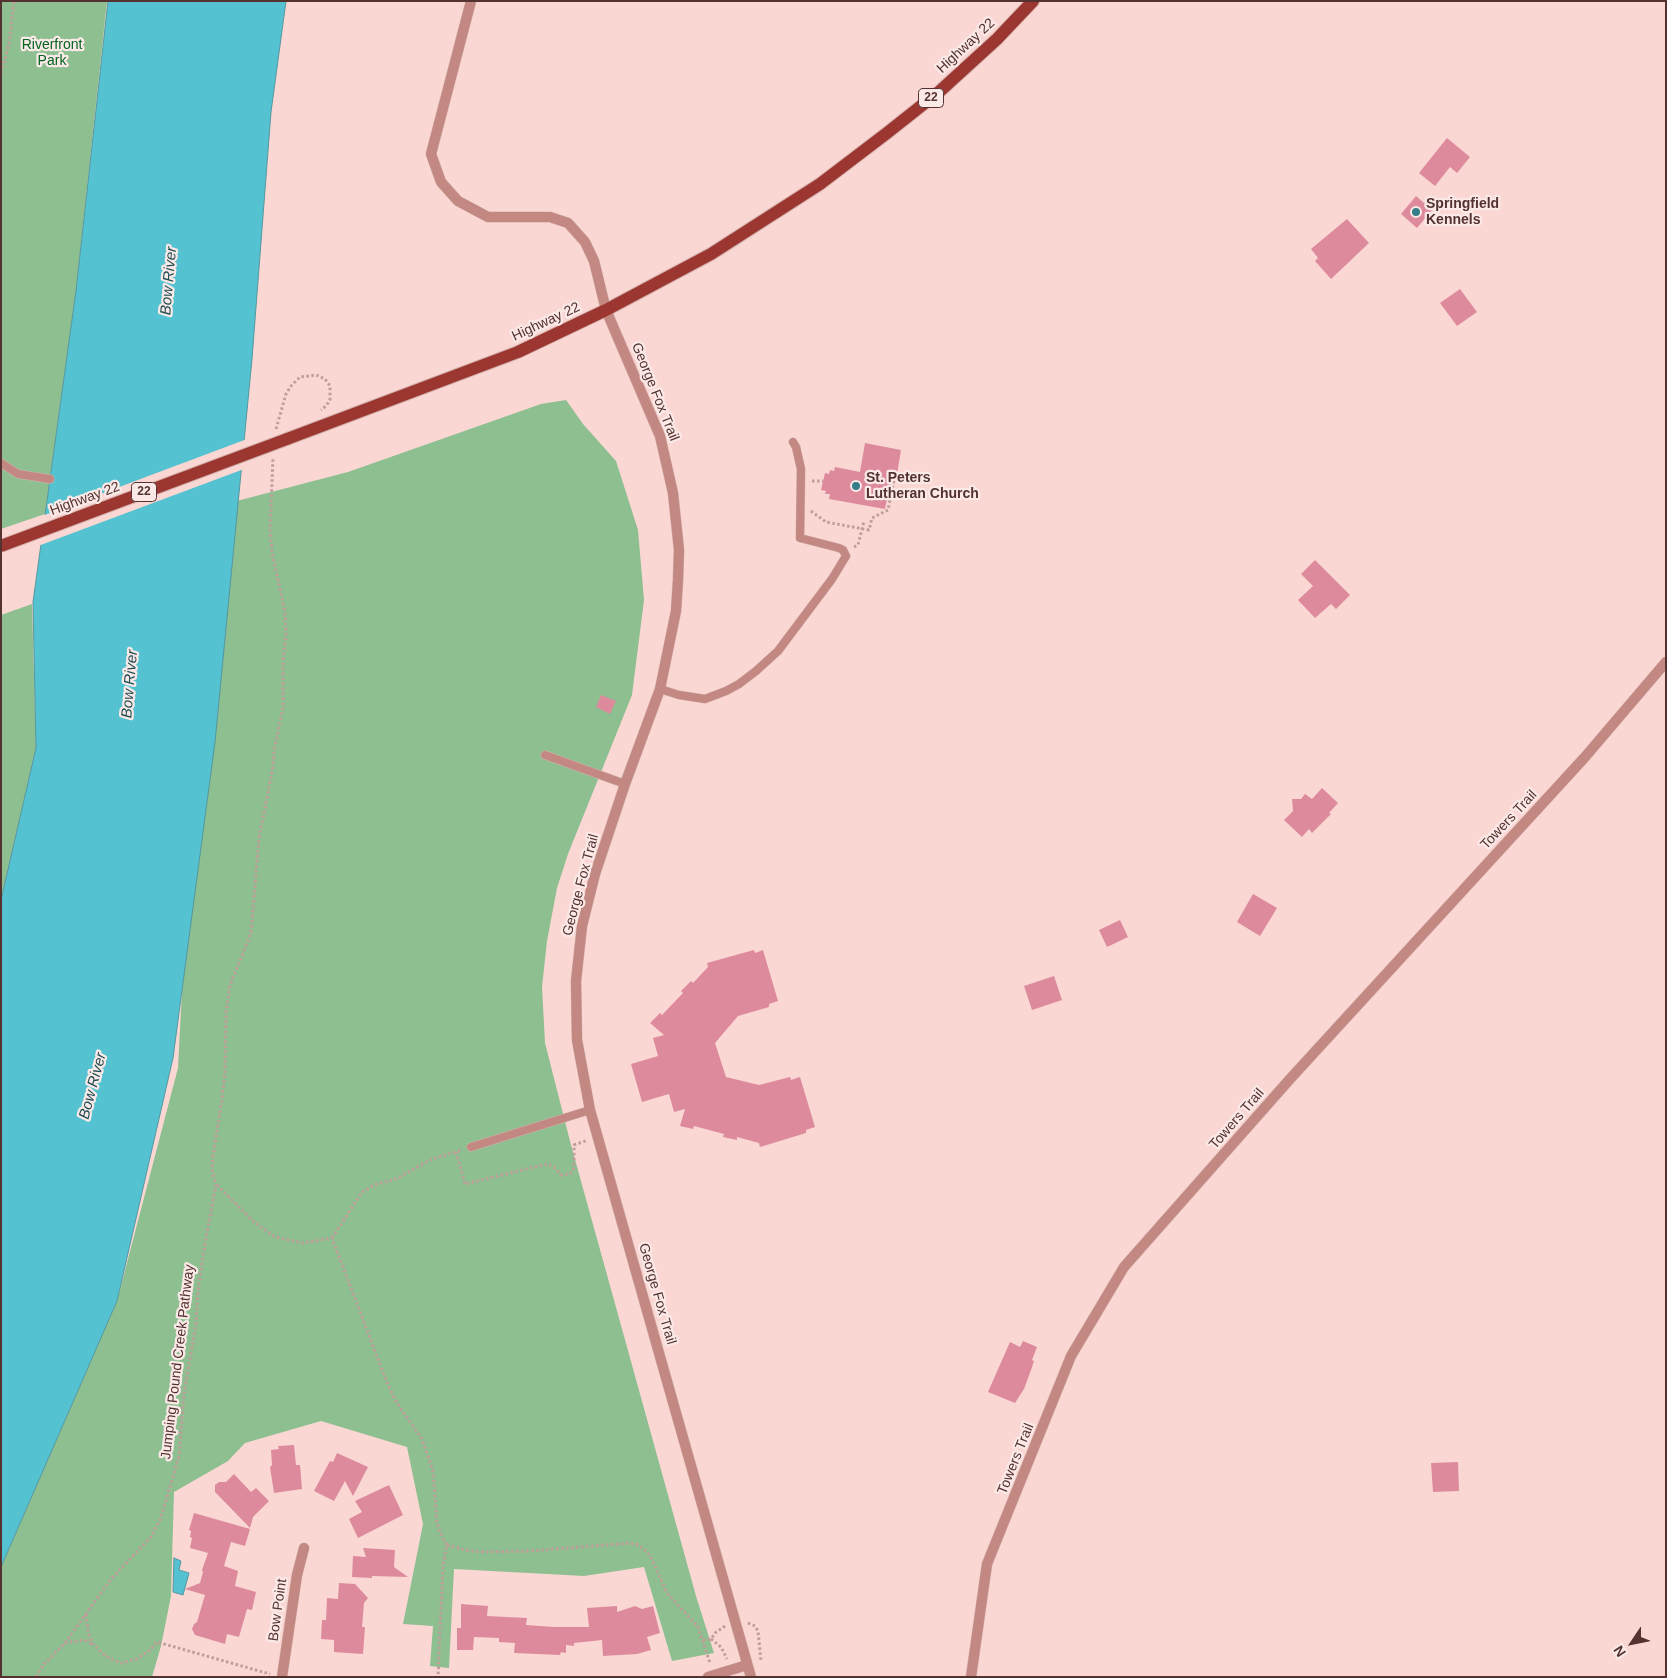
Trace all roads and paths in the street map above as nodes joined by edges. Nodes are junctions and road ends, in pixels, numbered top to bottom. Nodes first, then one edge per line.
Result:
1 (14, 1) edge
2 (471, 1) edge
3 (1033, 1) edge
4 (1, 73) edge
5 (606, 310) junction
6 (286, 394) dead end
7 (314, 413) dead end
8 (793, 442) dead end
9 (1, 463) edge
10 (50, 479) dead end
11 (894, 479) dead end
12 (823, 481) dead end
13 (808, 483) dead end
14 (271, 485) dead end
15 (808, 505) dead end
16 (864, 521) dead end
17 (863, 529) junction
18 (1, 546) edge
19 (843, 550) junction
20 (1666, 662) edge
21 (660, 689) junction
22 (545, 755) dead end
23 (625, 784) junction
24 (590, 1110) junction
25 (598, 1137) junction
26 (471, 1147) joint
27 (456, 1152) junction
28 (216, 1185) junction
29 (332, 1238) junction
30 (447, 1545) junction
31 (304, 1548) dead end
32 (86, 1613) junction
33 (703, 1640) junction
34 (65, 1643) junction
35 (93, 1644) junction
36 (709, 1660) dead end
37 (747, 1665) junction
38 (732, 1670) junction
39 (36, 1677) edge
40 (278, 1677) edge
41 (282, 1677) edge
42 (438, 1677) edge
43 (708, 1677) edge
44 (751, 1677) edge
45 (971, 1677) edge

1 - 4 path
2 - 5 street, George Fox Trail
3 - 5 main road, Highway 22 / 22
5 - 18 main road, Highway 22 / 22, bridge
5 - 21 street, George Fox Trail
6 - 7 path
8 - 19 lane
9 - 10 lane
11 - 17 path
12 - 13 path
14 - 28 path, Jumping Pound Creek Pathway
15 - 17 path
16 - 17 path
17 - 19 path
19 - 21 lane
20 - 45 street, Towers Trail
21 - 23 street, George Fox Trail
22 - 23 lane
23 - 24 street, George Fox Trail
24 - 25 street, George Fox Trail
24 - 26 lane
25 - 27 path
25 - 37 street, George Fox Trail
26 - 27 path
27 - 29 path
28 - 29 path
28 - 32 path, Jumping Pound Creek Pathway
29 - 30 path
30 - 33 path
30 - 42 path
31 - 41 street, Bow Point
32 - 34 path, Jumping Pound Creek Pathway
32 - 35 path
33 - 36 path
33 - 38 path
34 - 35 path
34 - 39 path, Jumping Pound Creek Pathway
35 - 40 path
37 - 38 street
37 - 44 street, George Fox Trail
38 - 43 street

